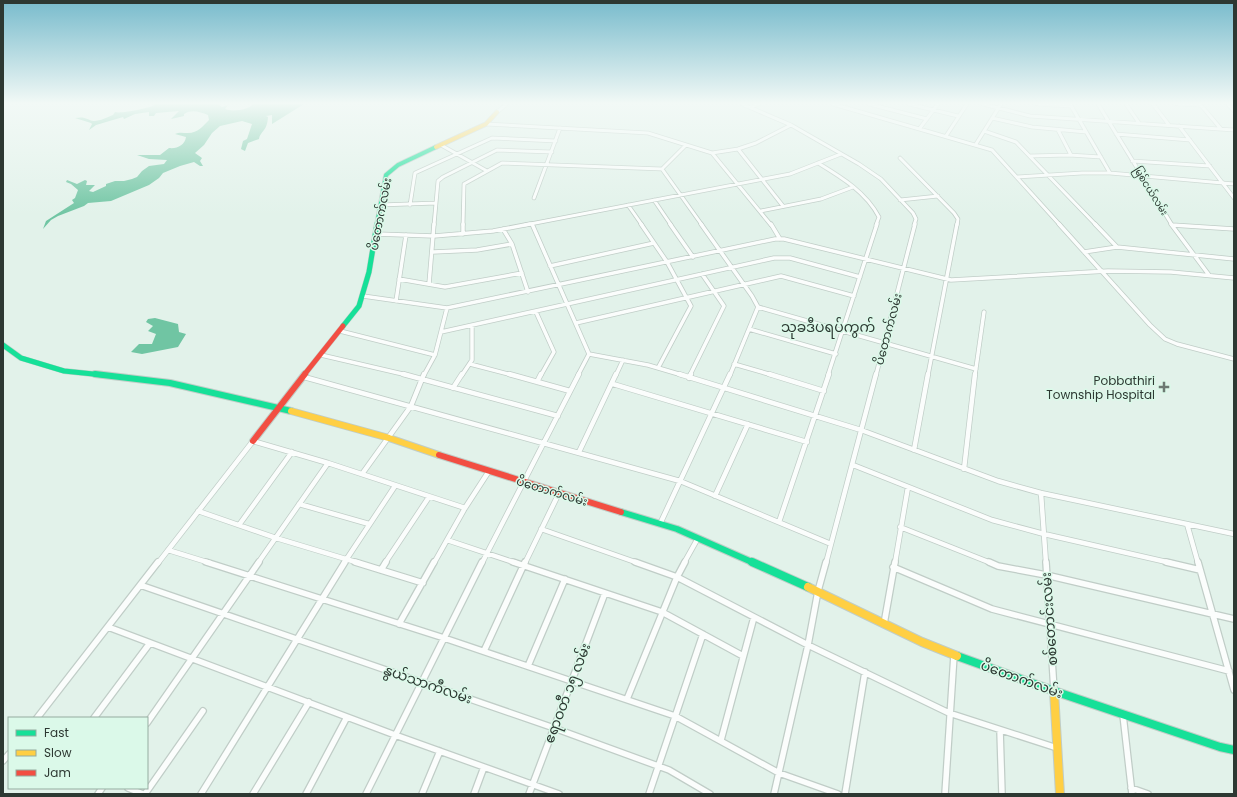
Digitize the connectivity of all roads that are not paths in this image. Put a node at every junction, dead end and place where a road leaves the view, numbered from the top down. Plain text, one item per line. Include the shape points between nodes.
1 (449, 141) edge
2 (486, 141) edge
3 (556, 141) edge
4 (674, 141) edge
5 (759, 141) edge
6 (820, 141) edge
7 (965, 141) edge
8 (978, 141) edge
9 (1014, 141) edge
10 (1064, 141) edge
11 (1091, 141) edge
12 (1120, 141) edge
13 (1191, 141) edge
14 (976, 144) junction
15 (441, 145) junction
16 (686, 145) junction
17 (738, 149) junction
18 (552, 152) junction
19 (456, 153) junction
20 (712, 153) junction
21 (841, 154) junction
22 (1071, 155) junction
23 (1030, 156) junction
24 (900, 158) dead end
25 (1101, 158) junction
26 (1132, 161) junction
27 (473, 162) junction
28 (818, 163) junction
29 (548, 165) junction
30 (1210, 166) junction
31 (662, 169) junction
32 (487, 171) junction
33 (1110, 173) junction
34 (1049, 175) junction
35 (1142, 176) junction
36 (1017, 177) junction
37 (761, 179) junction
38 (1223, 183) junction
39 (738, 184) junction
40 (1234, 184) edge
41 (853, 187) junction
42 (681, 194) junction
43 (938, 196) junction
44 (534, 198) dead end
45 (1234, 198) edge
46 (654, 200) junction
47 (900, 200) junction
48 (436, 204) junction
49 (380, 205) junction
50 (410, 205) junction
51 (628, 205) junction
52 (783, 206) junction
53 (761, 211) junction
54 (532, 224) junction
55 (1172, 225) junction
56 (503, 229) junction
57 (1234, 229) edge
58 (376, 234) junction
59 (463, 234) junction
60 (406, 235) junction
61 (434, 236) junction
62 (780, 239) junction
63 (654, 243) junction
64 (512, 244) junction
65 (1116, 247) junction
66 (720, 251) junction
67 (433, 252) junction
68 (1084, 252) junction
69 (1196, 256) junction
70 (693, 257) junction
71 (866, 259) junction
72 (1234, 259) edge
73 (666, 262) junction
74 (550, 266) junction
75 (732, 267) junction
76 (903, 268) junction
77 (1102, 272) junction
78 (522, 273) junction
79 (702, 274) junction
80 (1209, 275) junction
81 (860, 277) junction
82 (1234, 278) edge
83 (399, 279) junction
84 (947, 279) junction
85 (676, 281) junction
86 (429, 284) junction
87 (744, 285) junction
88 (559, 286) junction
89 (528, 292) junction
90 (714, 292) junction
91 (363, 296) junction
92 (854, 296) junction
93 (686, 298) junction
94 (396, 301) junction
95 (567, 305) junction
96 (758, 307) junction
97 (448, 308) junction
98 (536, 312) junction
99 (984, 312) dead end
100 (576, 324) junction
101 (472, 325) junction
102 (749, 329) junction
103 (340, 331) junction
104 (441, 332) junction
105 (842, 332) junction
106 (884, 344) junction
107 (3, 345) edge
108 (589, 354) junction
109 (836, 354) junction
110 (321, 355) junction
111 (436, 355) junction
112 (932, 357) junction
113 (1234, 359) edge
114 (623, 360) junction
115 (470, 364) junction
116 (734, 364) junction
117 (658, 368) junction
118 (976, 369) junction
119 (304, 377) junction
120 (689, 378) junction
121 (422, 379) junction
122 (537, 382) junction
123 (613, 384) junction
124 (453, 388) junction
125 (724, 389) junction
126 (570, 391) junction
127 (824, 391) junction
128 (411, 406) junction
129 (280, 408) junction
130 (713, 413) junction
131 (558, 416) junction
132 (816, 416) junction
133 (748, 424) junction
134 (862, 430) junction
135 (389, 438) junction
136 (253, 441) junction
137 (807, 442) junction
138 (544, 443) junction
139 (914, 450) junction
140 (292, 452) junction
141 (579, 452) junction
142 (328, 463) junction
143 (853, 465) junction
144 (964, 469) junction
145 (489, 471) junction
146 (362, 474) junction
147 (680, 481) junction
148 (523, 482) junction
149 (395, 486) junction
150 (908, 487) junction
151 (559, 493) junction
152 (1041, 493) junction
153 (429, 496) junction
154 (715, 496) junction
155 (300, 504) junction
156 (465, 508) junction
157 (198, 511) junction
158 (779, 522) junction
159 (369, 524) junction
160 (660, 524) junction
161 (1187, 524) junction
162 (239, 525) junction
163 (900, 527) junction
164 (540, 529) junction
165 (1044, 534) junction
166 (1234, 534) edge
167 (276, 538) junction
168 (698, 538) junction
169 (447, 540) junction
170 (831, 544) junction
171 (168, 550) junction
172 (487, 553) junction
173 (346, 559) junction
174 (524, 565) junction
175 (893, 567) junction
176 (380, 570) junction
177 (1200, 570) junction
178 (1046, 575) junction
179 (250, 576) junction
180 (677, 577) junction
181 (565, 579) junction
182 (423, 582) junction
183 (140, 585) junction
184 (818, 591) junction
185 (604, 592) junction
186 (320, 599) junction
187 (662, 612) junction
188 (222, 613) junction
189 (1213, 614) junction
190 (754, 617) junction
191 (1234, 620) edge
192 (399, 624) junction
193 (884, 624) junction
194 (1050, 624) junction
195 (108, 627) junction
196 (703, 634) junction
197 (444, 638) junction
198 (296, 640) junction
199 (150, 642) junction
200 (808, 645) junction
201 (484, 651) junction
202 (954, 655) junction
203 (743, 656) junction
204 (192, 658) junction
205 (528, 666) junction
206 (1229, 671) junction
207 (864, 672) junction
208 (571, 681) junction
209 (421, 682) junction
210 (268, 687) junction
211 (1234, 690) edge
212 (1054, 691) junction
213 (627, 699) junction
214 (309, 702) junction
215 (203, 711) dead end
216 (950, 713) junction
217 (1123, 714) junction
218 (675, 716) junction
219 (38, 717) edge
220 (95, 717) edge
221 (347, 717) junction
222 (148, 723) edge
223 (554, 728) junction
224 (1000, 730) junction
225 (395, 735) junction
226 (720, 740) junction
227 (1057, 748) junction
228 (1234, 750) edge
229 (440, 751) junction
230 (658, 766) junction
231 (484, 767) junction
232 (779, 773) junction
233 (532, 784) junction
234 (148, 788) edge
235 (131, 789) edge
236 (1132, 791) edge
237 (707, 793) edge
238 (144, 794) edge
239 (201, 794) edge
240 (253, 794) edge
241 (306, 794) edge
242 (366, 794) edge
243 (422, 794) edge
244 (474, 794) edge
245 (529, 794) edge
246 (559, 794) edge
247 (649, 794) edge
248 (774, 794) edge
249 (838, 794) edge
250 (845, 794) edge
251 (945, 794) edge
252 (1002, 794) edge
253 (1060, 794) edge
254 (1148, 794) edge

1 - 15 street, ပိတောက်လမ်း
2 - 19 street
3 - 18 street
4 - 16 street, ပိတောက်လမ်း
5 - 17 street, ပိတောက်လမ်း
6 - 21 street, ပိတောက်လမ်း
7 - 14 street
8 - 14 street
9 - 23 street
10 - 22 street
11 - 25 street
12 - 26 street, မြစ်ငယ်လမ်း
13 - 30 street
14 - 36 street via 992,150
15 - 19 street
15 - 49 street, ပိတောက်လမ်း via 390,170 386,175
16 - 20 street, ပိတောက်လမ်း
16 - 31 street
17 - 20 street, ပိတောက်လမ်း
17 - 37 street
18 - 27 street via 497,150
18 - 29 street
19 - 27 street
19 - 50 street via 415,173
20 - 39 street
21 - 28 street
21 - 47 street, ပိတောက်လမ်း via 881,179
22 - 23 street
22 - 25 street
23 - 34 street
24 - 43 street
25 - 33 street
26 - 30 street
26 - 35 street, မြစ်ငယ်လမ်း
27 - 32 street
27 - 48 street via 438,181
28 - 37 street via 790,174
28 - 41 street
29 - 31 street
29 - 32 street via 502,163
29 - 44 street
30 - 38 street
31 - 42 street
32 - 59 street via 464,184
33 - 34 street
33 - 35 street
34 - 36 street
34 - 65 street
35 - 38 street
35 - 55 street, မြစ်ငယ်လမ်း
36 - 68 street
37 - 39 street
37 - 52 street
38 - 40 street
38 - 45 street
39 - 42 street
39 - 53 street
41 - 52 street via 821,199
41 - 71 street via 877,211 879,217
42 - 46 street
42 - 66 street
43 - 47 street
43 - 84 street via 958,219
46 - 51 street
46 - 70 street
47 - 76 street, ပိတောက်လမ်း via 916,219
48 - 50 street
48 - 61 street
49 - 50 street
49 - 58 street, ပိတောက်လမ်း
51 - 54 street
51 - 63 street
52 - 53 street
53 - 62 street
54 - 56 street
54 - 74 street
55 - 57 street
55 - 69 street, မြစ်ငယ်လမ်း
56 - 59 street
56 - 64 street
58 - 60 street
58 - 91 street, ပိတောက်လမ်း
59 - 61 street
60 - 61 street
60 - 83 street
61 - 67 street
62 - 66 street
62 - 71 street
63 - 73 street
63 - 74 street
64 - 67 street via 477,250
64 - 78 street
65 - 68 street
65 - 69 street
66 - 70 street
66 - 75 street
67 - 86 street
68 - 77 street
69 - 72 street
69 - 80 street, မြစ်ငယ်လမ်း
70 - 73 street
71 - 76 street
71 - 81 street
73 - 85 street
73 - 88 street
74 - 88 street
75 - 79 street
75 - 81 street via 784,257
75 - 87 street
76 - 84 street
76 - 106 street, ပိတောက်လမ်း
77 - 80 street
77 - 84 street
77 - 113 street via 1165,339
78 - 86 street via 445,287
78 - 89 street
79 - 85 street
79 - 90 street
80 - 82 street
81 - 92 street
83 - 86 street
83 - 94 street
84 - 112 street
85 - 93 street
85 - 95 street
87 - 90 street
87 - 92 street via 781,276
87 - 96 street
88 - 89 street
88 - 95 street
89 - 97 street
90 - 93 street
90 - 120 street via 724,306
91 - 94 street
91 - 103 street, ပိတောက်လမ်း via 359,306
92 - 105 street
93 - 100 street
93 - 117 street via 692,306
94 - 97 street
95 - 98 street
95 - 100 street
96 - 102 street
96 - 105 street
97 - 104 street
98 - 101 street
98 - 122 street via 554,352
99 - 118 street
100 - 108 street
101 - 104 street
101 - 115 street
102 - 109 street
102 - 116 street
103 - 110 street, ပိတောက်လမ်း
103 - 111 street
104 - 111 street
105 - 106 street
105 - 109 street
106 - 112 street
106 - 134 street, ပိတောက်လမ်း
107 - 129 street, ပိတောက်လမ်း via 21,358 64,370 170,383
108 - 114 street
108 - 126 street
109 - 127 street
110 - 119 street, ပိတောက်လမ်း
110 - 121 street
111 - 121 street
112 - 118 street
112 - 139 street
114 - 117 street
114 - 123 street
115 - 122 street
115 - 124 street
116 - 125 street
116 - 127 street
117 - 120 street
118 - 144 street
119 - 128 street
119 - 129 street, ပိတောက်လမ်း
120 - 125 street
121 - 124 street
121 - 128 street
122 - 126 street
123 - 130 street
123 - 141 street
124 - 131 street
125 - 130 street
125 - 132 street
126 - 131 street
127 - 132 street
128 - 135 street
128 - 138 street
129 - 135 street, ပိတောက်လမ်း
129 - 136 street
130 - 133 street
130 - 147 street
131 - 138 street
132 - 134 street
132 - 137 street
133 - 137 street
133 - 154 street
134 - 139 street
134 - 143 street, ပိတောက်လမ်း
135 - 145 street, ပိတောက်လမ်း
135 - 146 street
136 - 140 street
136 - 157 street
137 - 158 street
138 - 141 street
138 - 148 street
139 - 144 street
140 - 142 street
140 - 162 street
141 - 147 street
142 - 146 street
142 - 155 street
143 - 150 street
143 - 170 street, ပိတောက်လမ်း
144 - 152 street
145 - 148 street, ပိတောက်လမ်း
145 - 156 street
146 - 149 street
147 - 154 street
147 - 160 street
148 - 151 street, ပိတောက်လမ်း
148 - 172 street
149 - 153 street
149 - 159 street
150 - 163 street
150 - 165 street via 992,520
151 - 160 street, ပိတောက်လမ်း
151 - 164 street
152 - 161 street
152 - 165 street, စစ်တောင်းလမ်း
153 - 156 street
153 - 176 street
154 - 158 street
155 - 159 street
155 - 167 street
156 - 169 street
157 - 162 street
157 - 171 street
158 - 170 street
159 - 173 street
160 - 168 street, ပိတောက်လမ်း
161 - 166 street
161 - 177 street
162 - 167 street
163 - 175 street
163 - 178 street via 998,566
164 - 174 street
164 - 180 street
165 - 177 street
165 - 178 street, စစ်တောင်းလမ်း
167 - 173 street
167 - 179 street
168 - 180 street
168 - 184 street, ပိတောက်လမ်း
169 - 172 street
169 - 182 street
170 - 184 street, ပိတောက်လမ်း
171 - 179 street
171 - 183 street
172 - 174 street
172 - 197 street
173 - 176 street
173 - 186 street
174 - 181 street
174 - 201 street
175 - 193 street
175 - 194 street via 992,609
176 - 182 street
177 - 189 street
178 - 189 street
178 - 194 street, စစ်တောင်းလမ်း
179 - 186 street
179 - 188 street
180 - 187 street
180 - 190 street
181 - 185 street
181 - 205 street
182 - 192 street
183 - 188 street, နွယ်သာကီလမ်း
183 - 195 street
184 - 193 street, ပိတောက်လမ်း
184 - 200 street, ပိတောက်လမ်း
185 - 187 street
185 - 208 street, ဧရာဝတီ ၁၅ လမ်း
186 - 192 street
186 - 198 street
187 - 196 street
187 - 213 street
188 - 198 street, နွယ်သာကီလမ်း
188 - 204 street
189 - 191 street
189 - 206 street
190 - 200 street
190 - 203 street
192 - 197 street
193 - 202 street, ပိတောက်လမ်း
194 - 206 street
194 - 212 street, စစ်တောင်းလမ်း
195 - 199 street
195 - 219 street
196 - 203 street
196 - 218 street
197 - 201 street
197 - 209 street
198 - 209 street, နွယ်သာကီလမ်း
198 - 210 street
199 - 204 street
199 - 220 street
200 - 207 street
200 - 232 street, ပိတောက်လမ်း
201 - 205 street
202 - 212 street, ပိတောက်လမ်း
202 - 216 street
203 - 226 street
204 - 210 street
204 - 222 street
205 - 208 street
206 - 211 street
207 - 216 street
207 - 250 street
208 - 213 street
208 - 223 street, ဧရာဝတီ ၁၅ လမ်း
209 - 223 street, နွယ်သာကီလမ်း
209 - 225 street
210 - 214 street
210 - 239 street
212 - 217 street, ပိတောက်လမ်း
212 - 227 street, စစ်တောင်းလမ်း
213 - 218 street
214 - 221 street
214 - 240 street
215 - 234 street
216 - 224 street
216 - 251 street
217 - 228 street, ပိတောက်လမ်း
217 - 236 street
218 - 226 street
218 - 230 street
221 - 225 street
221 - 241 street
223 - 230 street, နွယ်သာကီလမ်း
223 - 233 street, ဧရာဝတီ ၁၅ လမ်း
224 - 227 street
224 - 252 street
225 - 229 street
225 - 242 street
226 - 232 street
227 - 253 street, စစ်တောင်းလမ်း
229 - 231 street
229 - 243 street
230 - 237 street, နွယ်သာကီလမ်း
230 - 247 street
231 - 233 street
231 - 244 street
232 - 248 street, ပိတောက်လမ်း
232 - 249 street
233 - 245 street, ဧရာဝတီ ၁၅ လမ်း
233 - 246 street
235 - 238 street
236 - 254 street

